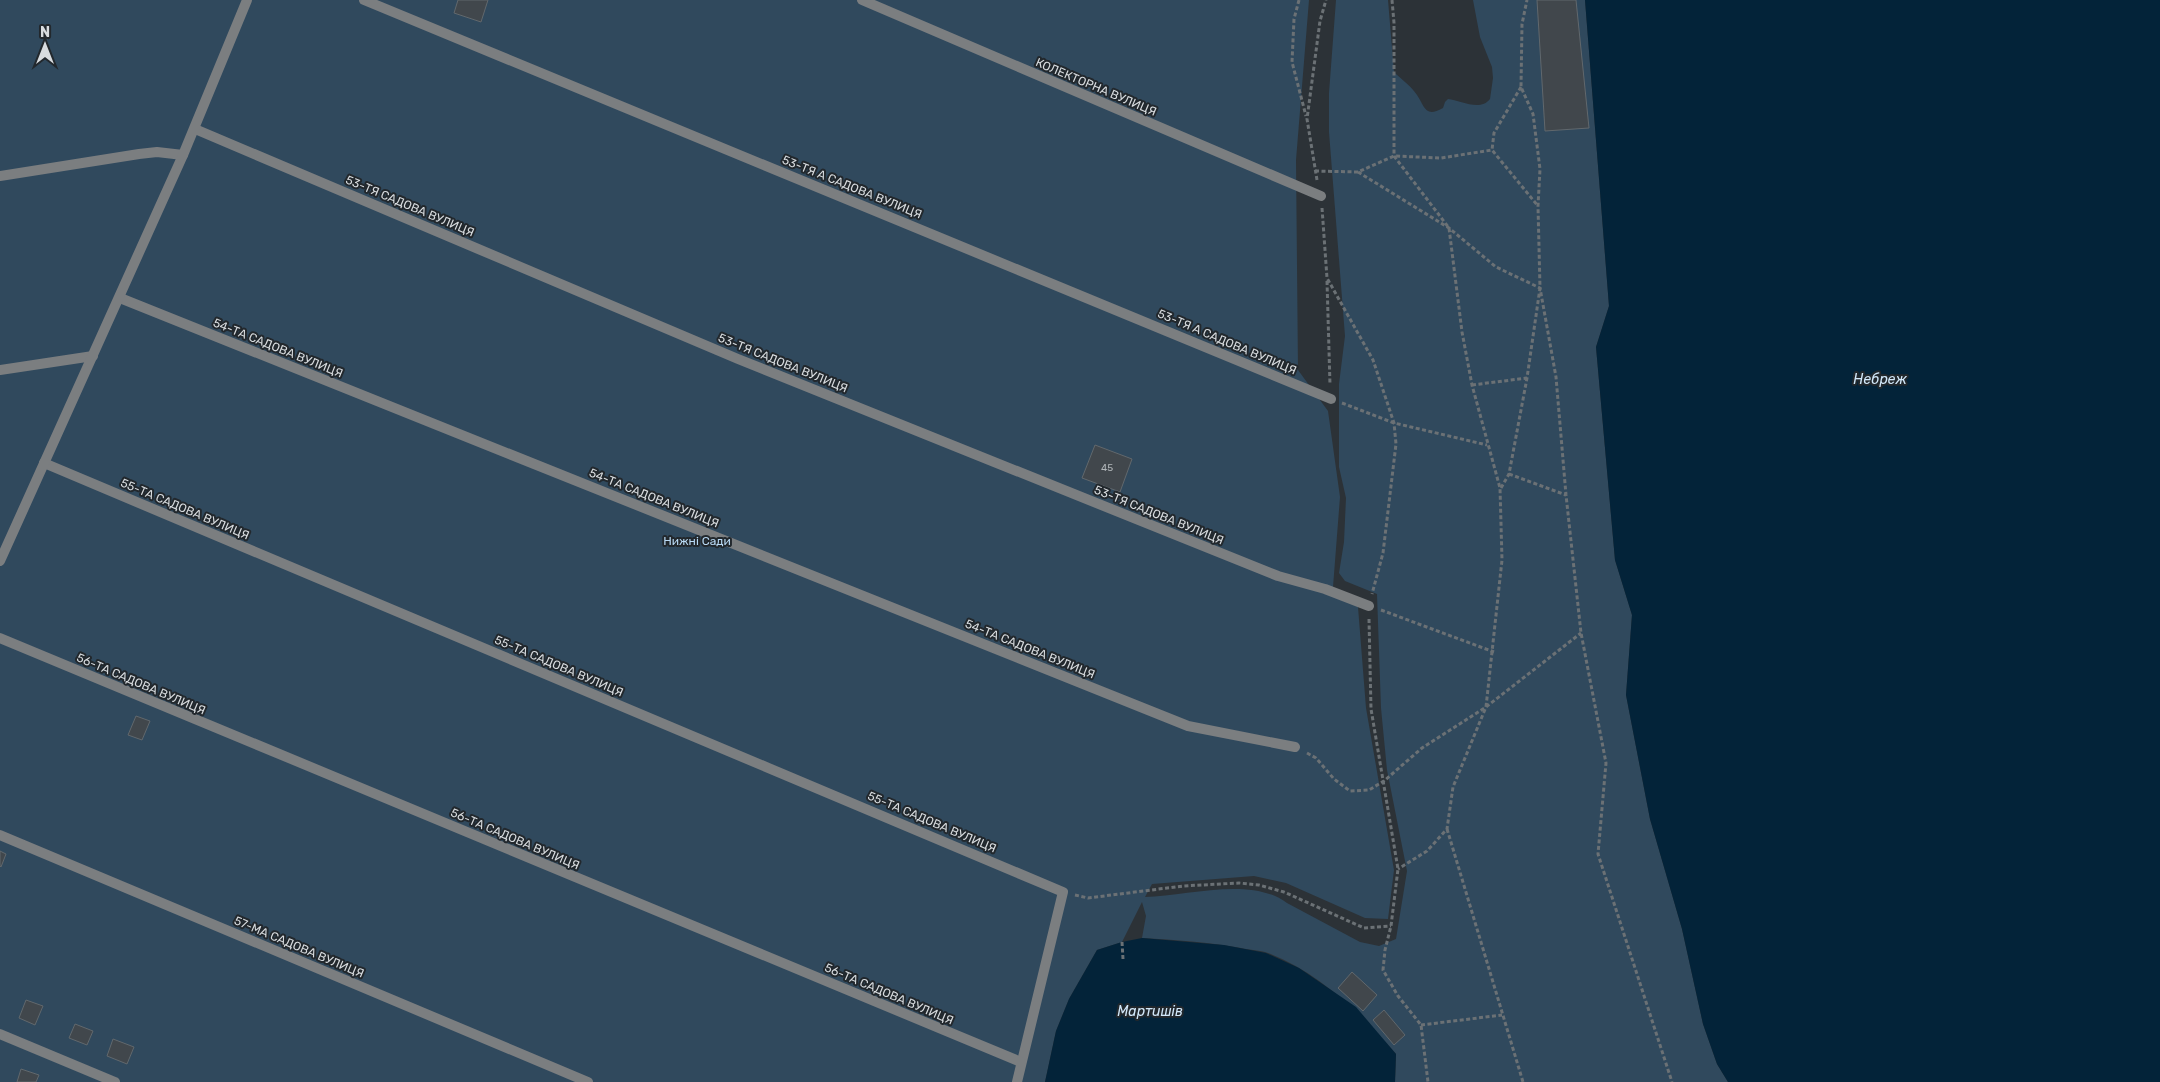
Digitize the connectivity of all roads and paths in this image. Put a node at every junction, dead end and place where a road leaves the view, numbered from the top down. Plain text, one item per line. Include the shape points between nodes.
1 (247, 0) edge
2 (364, 0) edge
3 (862, 0) edge
4 (1299, 0) edge
5 (1326, 0) edge
6 (1392, 0) edge
7 (1528, 0) edge
8 (1521, 87) junction
9 (1307, 119) junction
10 (195, 129) junction
11 (1492, 150) junction
12 (183, 155) junction
13 (1394, 156) junction
14 (1315, 171) junction
15 (1358, 172) junction
16 (0, 176) edge
17 (1321, 196) junction
18 (1538, 206) junction
19 (1449, 228) junction
20 (1327, 278) junction
21 (1540, 288) junction
22 (120, 298) junction
23 (93, 356) junction
24 (0, 370) edge
25 (1527, 378) junction
26 (1472, 385) junction
27 (1331, 399) junction
28 (1394, 423) junction
29 (1487, 446) junction
30 (44, 463) junction
31 (1509, 474) junction
32 (1500, 488) junction
33 (1566, 495) junction
34 (0, 561) edge
35 (1369, 606) junction
36 (1581, 633) junction
37 (0, 638) edge
38 (1494, 652) junction
39 (1486, 707) junction
40 (1295, 747) joint
41 (1384, 781) junction
42 (1447, 829) junction
43 (0, 835) edge
44 (1398, 869) junction
45 (1063, 892) junction
46 (1391, 926) junction
47 (1122, 942) dead end
48 (1123, 959) dead end
49 (1502, 1015) junction
50 (1421, 1025) junction
51 (0, 1034) edge
52 (1021, 1062) junction
53 (115, 1082) edge
54 (588, 1082) edge
55 (1017, 1082) edge
56 (1428, 1082) edge
57 (1522, 1082) edge
58 (1672, 1082) edge

1 - 10 street
2 - 27 street, 53-ТЯ А САДОВА ВУЛИЦЯ
3 - 17 street, КОЛЕКТОРНА ВУЛИЦЯ
4 - 9 path via 1294,19 1292,62
5 - 9 path via 1320,21
6 - 13 path
7 - 8 path via 1522,24
8 - 11 path via 1494,133
8 - 18 path via 1533,114 1540,169
9 - 14 path
10 - 12 street
10 - 35 street, 53-ТЯ САДОВА ВУЛИЦЯ via 738,359 1278,576
11 - 13 path via 1440,158
11 - 18 path
12 - 16 street via 138,154
12 - 22 street
13 - 15 path
13 - 19 path
14 - 15 path
14 - 17 path
15 - 19 path
17 - 20 path
18 - 21 path
19 - 21 path via 1496,267
19 - 26 path
20 - 27 path
20 - 28 path via 1373,360
21 - 25 path
21 - 33 path via 1556,377
22 - 23 street
22 - 40 street, 54-ТА САДОВА ВУЛИЦЯ via 1188,726
23 - 24 street
23 - 30 street
25 - 26 path
25 - 31 path
26 - 29 path
27 - 28 path
28 - 29 path
28 - 35 path via 1396,444 1383,553
29 - 32 path
30 - 34 street
30 - 45 street, 55-ТА САДОВА ВУЛИЦЯ
31 - 32 path
31 - 33 path
32 - 38 path via 1502,560
33 - 36 path
35 - 38 path
35 - 41 path via 1371,709
36 - 39 path
36 - 58 path via 1606,763 1598,854
37 - 52 street, 56-ТА САДОВА ВУЛИЦЯ
38 - 39 path
39 - 41 path via 1422,748
39 - 42 path via 1453,787
40 - 41 path via 1316,758 1334,779 1350,791 1369,790
41 - 44 path
42 - 44 path via 1427,851
42 - 49 path
43 - 54 street, 57-МА САДОВА ВУЛИЦЯ
44 - 46 path
45 - 46 path via 1088,898 1183,886 1260,885 1284,892 1364,928
45 - 52 street
46 - 50 path via 1382,970
47 - 48 path
49 - 50 path
49 - 57 path
50 - 56 path
51 - 53 street
52 - 55 street

